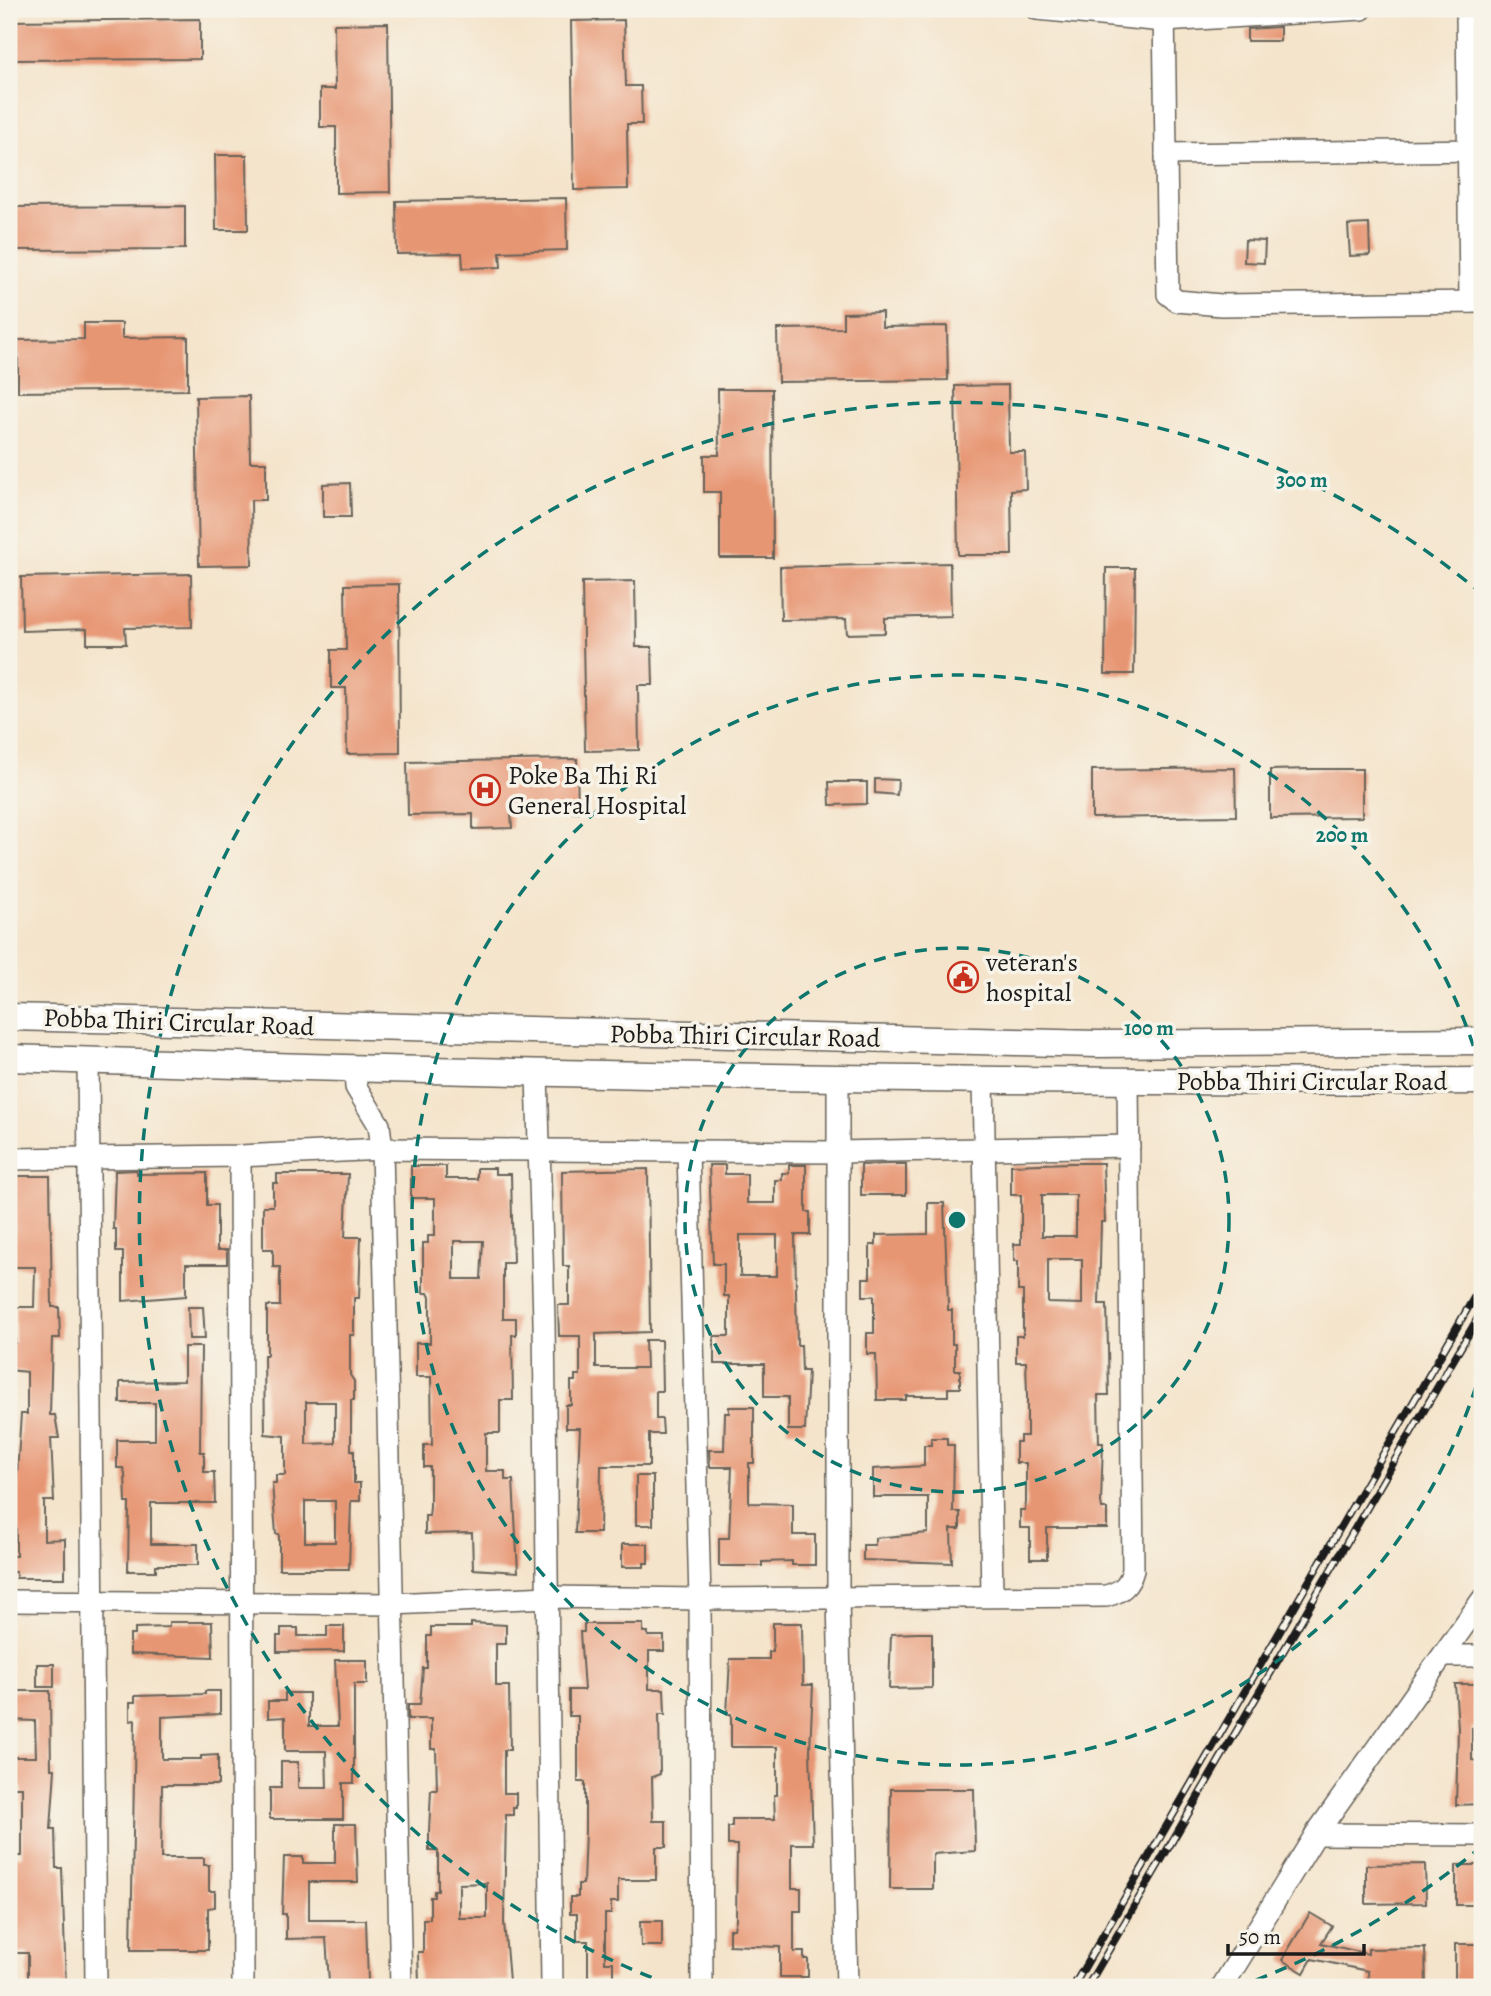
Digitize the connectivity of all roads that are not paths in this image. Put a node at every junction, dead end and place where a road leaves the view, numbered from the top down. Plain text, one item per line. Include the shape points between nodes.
1 (1037, 9) edge
2 (1317, 9) edge
3 (1362, 9) edge
4 (1467, 9) edge
5 (1164, 15) edge
6 (1476, 151) edge
7 (1166, 154) junction
8 (1476, 302) edge
9 (9, 1017) edge
10 (1482, 1041) edge
11 (9, 1058) edge
12 (88, 1061) junction
13 (355, 1070) junction
14 (537, 1073) junction
15 (838, 1077) junction
16 (983, 1079) junction
17 (1128, 1081) junction
18 (1482, 1081) edge
19 (1129, 1146) junction
20 (382, 1149) junction
21 (984, 1149) junction
22 (539, 1150) junction
23 (688, 1151) junction
24 (838, 1152) junction
25 (240, 1156) junction
26 (88, 1158) junction
27 (9, 1159) edge
28 (992, 1596) junction
29 (548, 1597) junction
30 (838, 1598) junction
31 (700, 1599) junction
32 (1482, 1600) edge
33 (9, 1601) edge
34 (241, 1603) junction
35 (93, 1604) junction
36 (392, 1604) junction
37 (1444, 1656) junction
38 (1482, 1656) edge
39 (1316, 1834) junction
40 (1482, 1835) edge
41 (96, 1987) edge
42 (243, 1987) edge
43 (401, 1987) edge
44 (552, 1987) edge
45 (702, 1987) edge
46 (847, 1987) edge
47 (1222, 1987) edge

1 - 5 street
2 - 3 street
2 - 5 street
4 - 6 street
5 - 7 street
6 - 7 street
6 - 8 street
7 - 8 street via 1166,277 1168,293 1177,301 1221,305
9 - 10 main road, Pobba Thiri Circular Road via 1097,1044
11 - 12 main road, Pobba Thiri Circular Road
12 - 13 main road, Pobba Thiri Circular Road
12 - 26 street
13 - 14 main road, Pobba Thiri Circular Road
13 - 20 street via 356,1087 379,1125
14 - 15 main road, Pobba Thiri Circular Road
14 - 22 street
15 - 16 main road, Pobba Thiri Circular Road
15 - 24 street
16 - 17 main road, Pobba Thiri Circular Road
16 - 21 street
17 - 18 main road, Pobba Thiri Circular Road
17 - 19 street
19 - 21 street
19 - 28 street via 1131,1579 1125,1588 1106,1596
20 - 22 street
20 - 25 street
20 - 36 street
21 - 24 street
21 - 28 street
22 - 23 street
22 - 29 street
23 - 24 street
23 - 31 street
24 - 30 street
25 - 26 street
25 - 34 street
26 - 27 street
26 - 35 street
28 - 30 street
29 - 31 street
29 - 36 street
29 - 44 street
30 - 31 street
30 - 46 street
31 - 45 street
32 - 37 street
33 - 35 street
34 - 35 street
34 - 36 street
34 - 42 street
35 - 41 street
36 - 43 street
37 - 38 street
37 - 39 street
39 - 40 street
39 - 47 street

